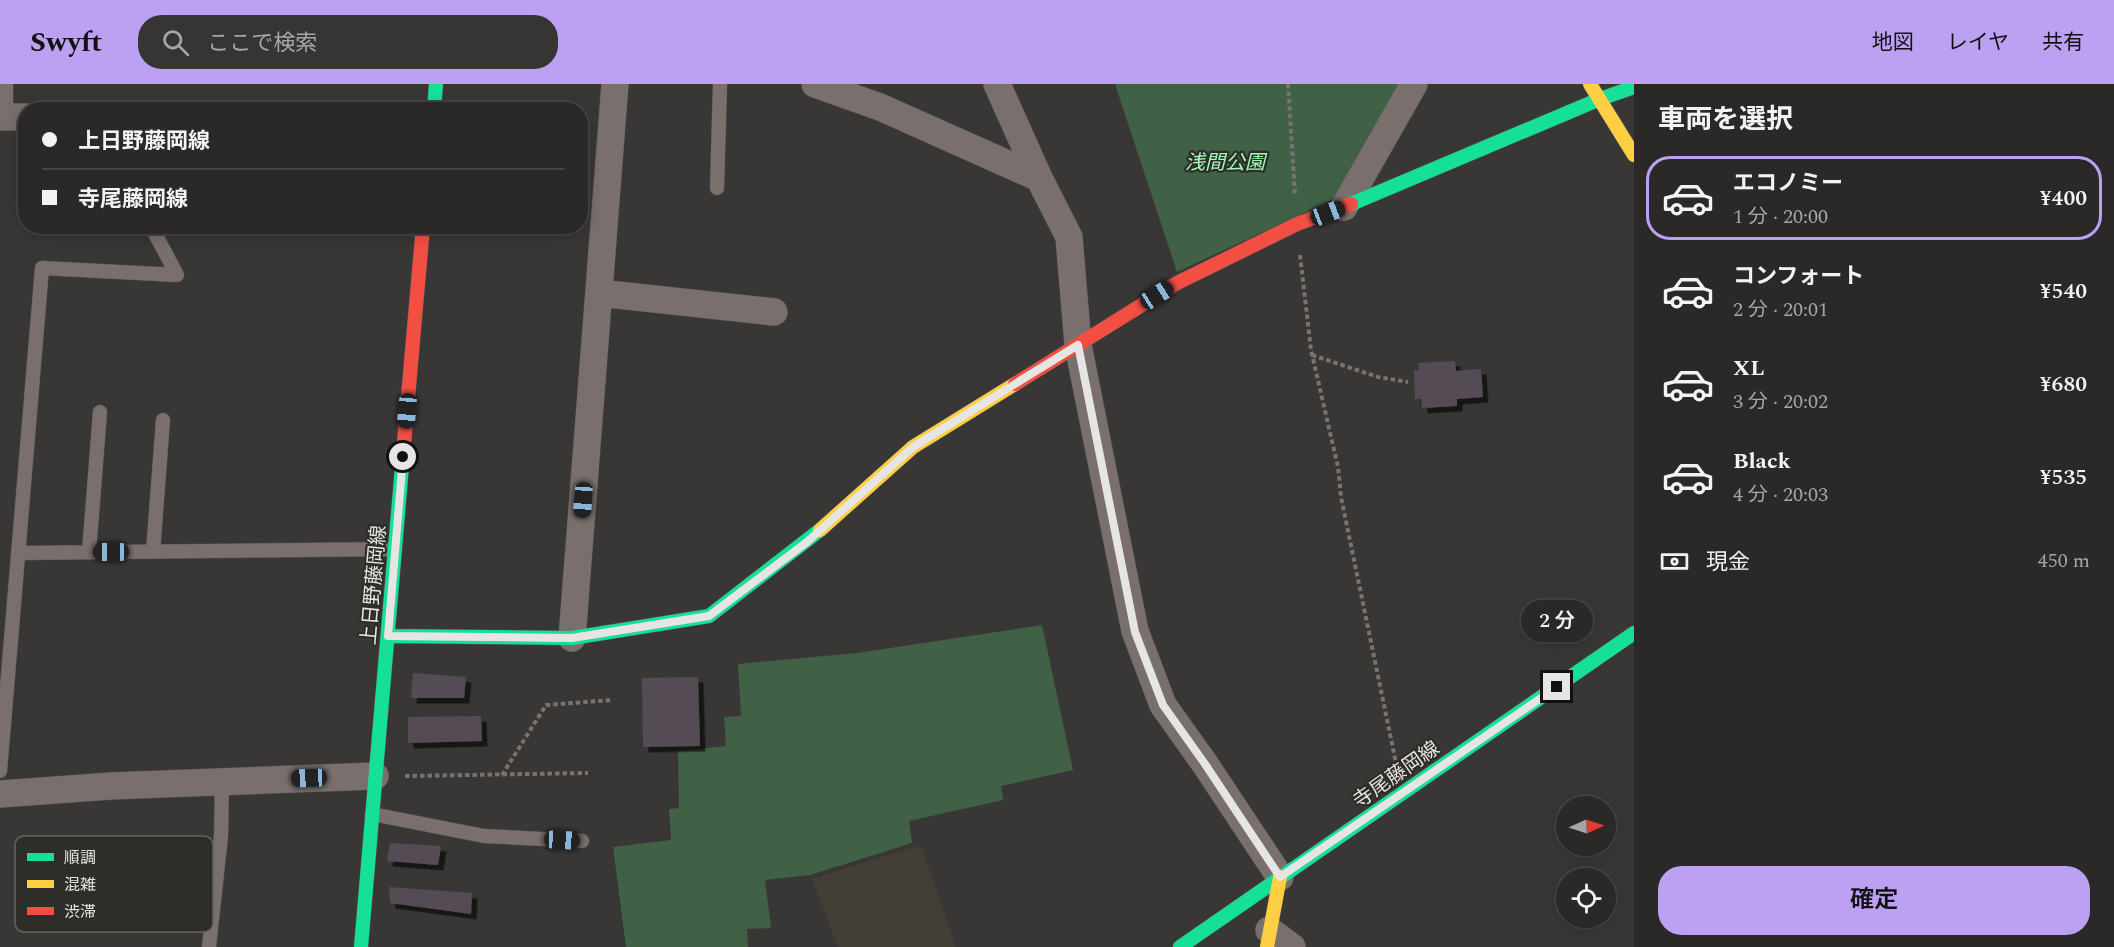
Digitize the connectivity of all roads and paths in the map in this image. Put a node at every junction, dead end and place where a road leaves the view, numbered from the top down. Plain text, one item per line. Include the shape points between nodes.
1 (6, 84) edge
2 (436, 84) edge
3 (615, 84) edge
4 (720, 84) edge
5 (815, 84) edge
6 (997, 84) edge
7 (1288, 84) edge
8 (1414, 84) edge
9 (1590, 84) edge
10 (1634, 87) edge
11 (1600, 99) junction
12 (435, 102) edge
13 (10, 117) edge
14 (1634, 155) edge
15 (1039, 178) junction
16 (717, 188) dead end
17 (1344, 207) junction
18 (1297, 224) junction
19 (156, 234) edge
20 (422, 234) edge
21 (599, 293) junction
22 (774, 312) dead end
23 (1078, 345) junction
24 (1312, 355) junction
25 (1408, 382) dead end
26 (100, 412) dead end
27 (163, 420) dead end
28 (395, 549) junction
29 (89, 552) junction
30 (153, 552) junction
31 (18, 553) junction
32 (1634, 633) edge
33 (388, 636) junction
34 (572, 638) junction
35 (612, 700) dead end
36 (0, 771) edge
37 (588, 773) dead end
38 (502, 775) junction
39 (375, 776) junction
40 (222, 782) junction
41 (1402, 793) junction
42 (0, 794) edge
43 (372, 814) junction
44 (582, 841) dead end
45 (1280, 877) junction
46 (213, 910) edge
47 (211, 932) edge
48 (1268, 938) edge
49 (209, 947) edge
50 (361, 947) edge
51 (1180, 947) edge
52 (1293, 947) edge

1 - 13 lane
2 - 12 street
3 - 21 street
4 - 16 lane
5 - 15 street via 880,107
6 - 15 street
7 - 18 path
8 - 17 street
9 - 11 street
10 - 11 street
11 - 14 street
11 - 17 street
15 - 23 street via 1069,237
17 - 18 street
18 - 23 street via 1177,283
18 - 24 path
19 - 31 lane via 177,275 42,268
20 - 28 street, 上日野藤岡線
21 - 22 street
21 - 34 street
23 - 34 street via 913,447 807,542 709,616
23 - 45 street via 1135,632 1163,705
24 - 25 path via 1378,377
24 - 41 path
26 - 29 lane
27 - 30 lane
28 - 30 lane
28 - 33 street, 上日野藤岡線
29 - 30 lane
29 - 31 lane
31 - 36 lane
32 - 41 street, 寺尾藤岡線
33 - 34 street
33 - 39 street, 上日野藤岡線
35 - 38 path via 546,705
37 - 38 path
38 - 39 path
39 - 40 street
39 - 43 street, 上日野藤岡線
40 - 42 street
40 - 46 lane
41 - 45 street, 寺尾藤岡線
43 - 44 lane via 484,836
43 - 50 street, 上日野藤岡線
45 - 48 street
45 - 51 street, 寺尾藤岡線
47 - 49 lane
48 - 52 street

